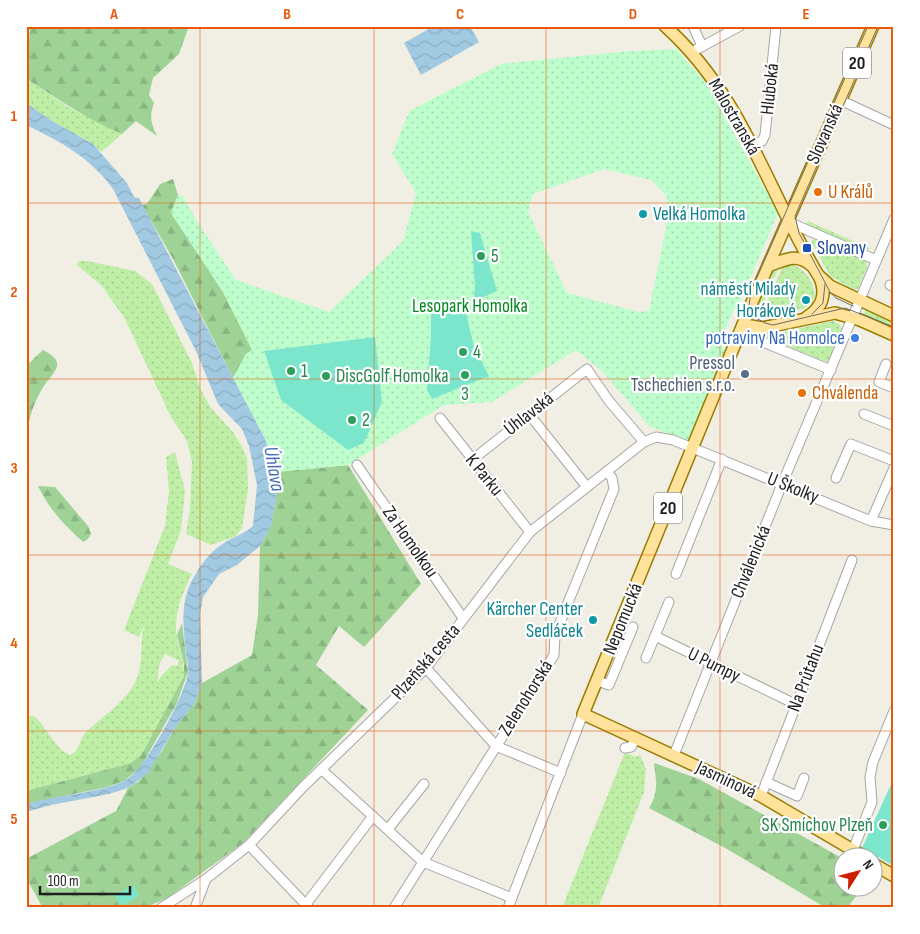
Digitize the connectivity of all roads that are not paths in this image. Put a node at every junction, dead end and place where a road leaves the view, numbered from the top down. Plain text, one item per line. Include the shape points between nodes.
1 (665, 26) edge
2 (693, 26) edge
3 (740, 26) edge
4 (776, 26) edge
5 (873, 26) edge
6 (702, 46) junction
7 (692, 52) junction
8 (840, 100) junction
9 (894, 125) edge
10 (752, 146) junction
11 (769, 180) junction
12 (802, 187) junction
13 (894, 219) edge
14 (790, 221) junction
15 (876, 260) junction
16 (768, 266) junction
17 (816, 272) junction
18 (859, 301) junction
19 (748, 315) junction
20 (894, 316) edge
21 (852, 319) junction
22 (802, 320) junction
23 (757, 327) junction
24 (741, 332) junction
25 (894, 335) edge
26 (886, 364) dead end
27 (831, 370) junction
28 (894, 388) edge
29 (529, 414) junction
30 (864, 414) dead end
31 (440, 418) dead end
32 (894, 426) edge
33 (644, 442) junction
34 (693, 448) junction
35 (722, 459) junction
36 (472, 460) junction
37 (894, 461) edge
38 (356, 465) dead end
39 (894, 468) edge
40 (608, 471) junction
41 (836, 478) dead end
42 (782, 484) junction
43 (587, 487) junction
44 (871, 521) junction
45 (894, 525) edge
46 (530, 532) junction
47 (852, 560) dead end
48 (676, 574) dead end
49 (669, 602) dead end
50 (463, 618) junction
51 (633, 626) dead end
52 (655, 636) junction
53 (646, 658) dead end
54 (711, 664) junction
55 (426, 668) junction
56 (598, 681) junction
57 (796, 704) junction
58 (894, 711) edge
59 (583, 714) junction
60 (636, 738) junction
61 (496, 746) junction
62 (625, 748) dead end
63 (674, 755) junction
64 (321, 769) junction
65 (561, 773) junction
66 (804, 778) dead end
67 (766, 782) junction
68 (424, 784) dead end
69 (761, 796) junction
70 (372, 816) junction
71 (388, 829) junction
72 (249, 844) junction
73 (845, 846) edge
74 (854, 846) edge
75 (423, 862) junction
76 (882, 869) edge
77 (894, 876) edge
78 (206, 879) junction
79 (512, 898) junction
80 (306, 907) edge
81 (161, 908) edge
82 (195, 908) edge
83 (394, 908) edge
84 (508, 908) edge

1 - 7 main road, Malostranská
2 - 6 street
3 - 6 street
4 - 10 street, Hluboká via 765,135
5 - 8 main road, Slovanská / 20
6 - 7 street
7 - 10 main road, Malostranská via 716,82
8 - 9 street
8 - 12 main road, Slovanská / 20
10 - 11 main road, Malostranská
11 - 12 main road via 784,192
11 - 14 main road, Malostranská
12 - 14 main road, 20
13 - 15 street
14 - 15 street
14 - 16 main road, 20
14 - 17 main road
15 - 18 street
16 - 17 main road via 781,260 800,258
16 - 19 main road, 20
17 - 18 main road via 830,286
17 - 22 main road via 824,289 823,299 812,314
18 - 20 main road
18 - 21 street
19 - 23 main road
19 - 24 main road, 20
21 - 22 main road via 835,313
21 - 25 main road
21 - 27 street
22 - 23 main road
23 - 24 main road
24 - 27 street
24 - 34 main road, Nepomucká / 20
26 - 28 street via 879,382
27 - 42 street, Chválenická
29 - 33 street, Úhlavská via 587,369
29 - 36 street, Úhlavská
29 - 43 street
30 - 32 street
31 - 36 street, K Parku
33 - 34 street via 656,437
33 - 40 street, Plzeňská cesta
34 - 35 street, U Školky
34 - 56 main road, Nepomucká / 20
35 - 42 street, U Školky
35 - 48 street
36 - 46 street, K Parku
37 - 41 street via 851,444
38 - 50 street, Za Homolkou
39 - 44 street
40 - 43 street, Plzeňská cesta
40 - 61 street, Zelenohorská via 614,489 555,635 554,655
42 - 44 street, U Školky
42 - 54 street, Chválenická
43 - 46 street, Plzeňská cesta
44 - 45 street, U Školky
46 - 50 street, Plzeňská cesta
47 - 57 street, Na Průtahu
49 - 52 street
50 - 55 street, Plzeňská cesta
51 - 56 street via 609,685
52 - 53 street
52 - 54 street, U Pumpy
54 - 57 street, U Pumpy
54 - 63 street, Chválenická
55 - 61 street
55 - 64 street, Plzeňská cesta
56 - 59 main road, Nepomucká / 20
57 - 67 street, Na Průtahu
58 - 74 street via 873,762 870,777 872,802
59 - 60 main road, Jasmínová
59 - 65 street, Nepomucká
60 - 62 street via 631,747
60 - 63 main road, Jasmínová
61 - 65 street
61 - 75 street, Zelenohorská
63 - 69 main road, Jasmínová
64 - 70 street
64 - 72 street, Plzeňská cesta
65 - 79 street, Nepomucká
66 - 67 street via 797,796
67 - 69 street, Na Průtahu
68 - 71 street
69 - 73 main road, Jasmínová
70 - 71 street
70 - 80 street
71 - 75 street
72 - 78 street, Plzeňská cesta
72 - 80 street
75 - 79 street
75 - 83 street, Zelenohorská
76 - 77 main road
78 - 81 street, Plzeňská cesta
78 - 82 street
79 - 84 street, Nepomucká

